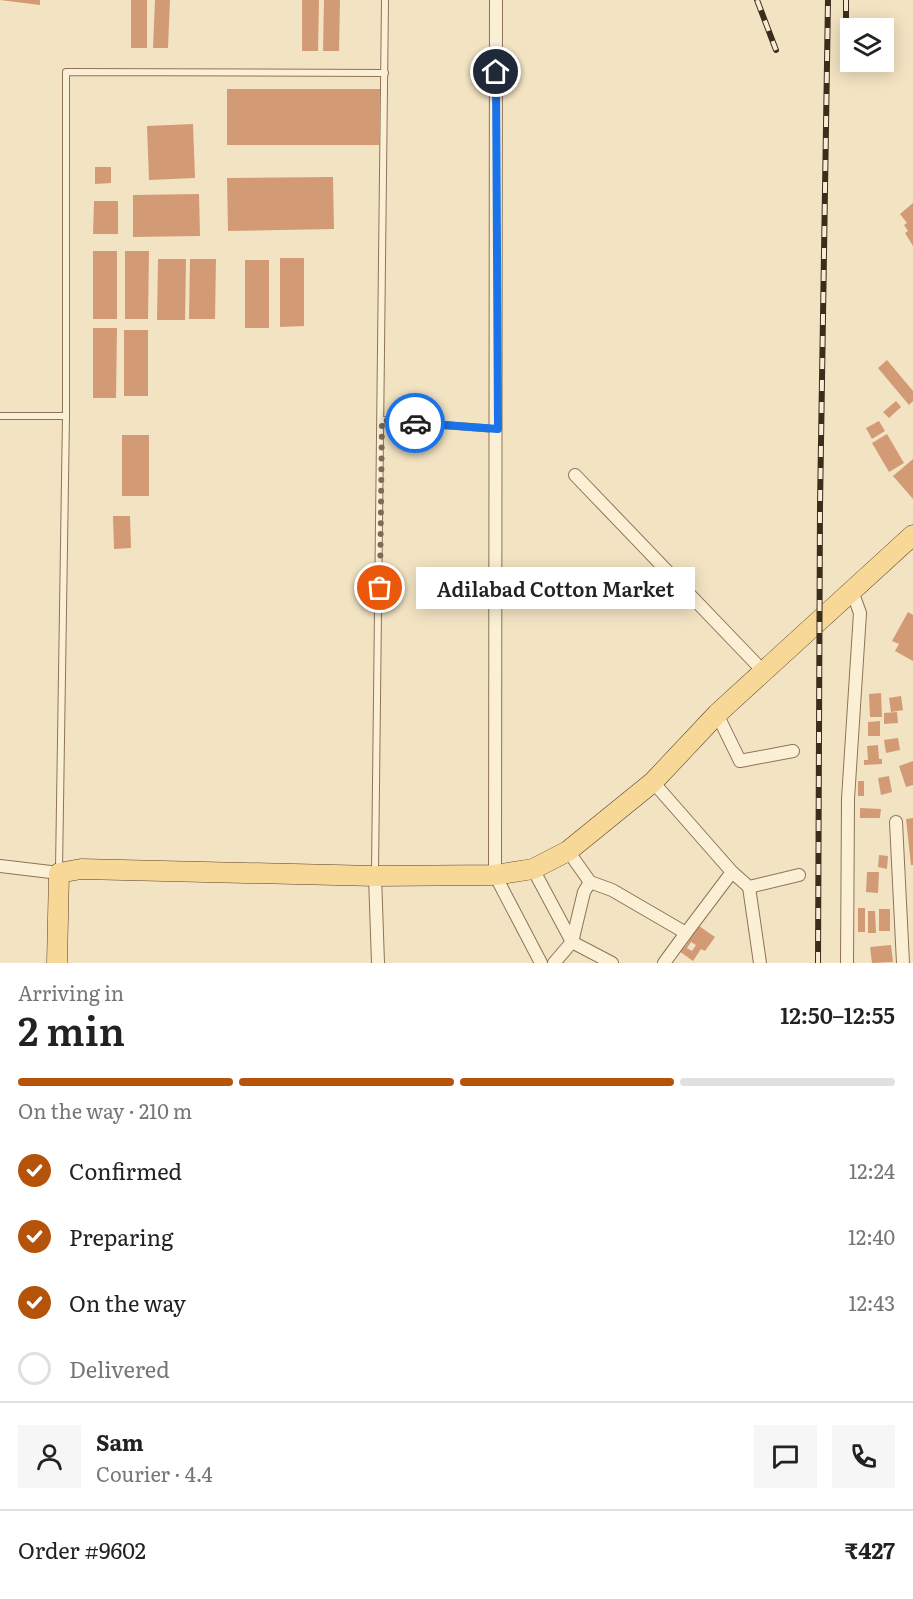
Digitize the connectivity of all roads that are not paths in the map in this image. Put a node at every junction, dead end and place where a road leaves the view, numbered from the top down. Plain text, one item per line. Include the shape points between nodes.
1 (385, 0) edge
2 (496, 0) edge
3 (385, 73) junction
4 (0, 416) edge
5 (66, 416) junction
6 (382, 420) junction
7 (498, 429) junction
8 (575, 475) dead end
9 (913, 536) edge
10 (852, 591) junction
11 (763, 671) junction
12 (717, 714) junction
13 (793, 751) dead end
14 (653, 782) junction
15 (896, 822) dead end
16 (568, 851) junction
17 (0, 866) edge
18 (533, 869) junction
19 (732, 872) junction
20 (59, 873) junction
21 (495, 875) junction
22 (799, 875) dead end
23 (375, 876) junction
24 (590, 882) junction
25 (749, 887) junction
26 (686, 933) junction
27 (572, 942) junction
28 (57, 963) edge
29 (378, 963) edge
30 (541, 963) edge
31 (554, 963) edge
32 (612, 963) edge
33 (664, 963) edge
34 (760, 963) edge
35 (847, 963) edge
36 (903, 963) edge

1 - 3 lane
2 - 7 street
3 - 5 lane via 66,72
3 - 6 lane
4 - 5 lane
5 - 20 lane
6 - 7 lane
6 - 23 lane
7 - 21 street
8 - 11 street
9 - 10 main road
10 - 11 main road
10 - 35 street via 860,613 848,799
11 - 12 main road
12 - 13 street via 740,761
12 - 14 main road
14 - 16 main road
14 - 19 street
15 - 36 street
16 - 18 main road
16 - 24 street
17 - 20 street
18 - 21 main road
18 - 27 street
19 - 25 street
19 - 26 street
20 - 23 main road via 81,869
20 - 28 main road
21 - 23 main road
21 - 30 street
22 - 25 street
23 - 29 street
24 - 26 street via 612,890
24 - 27 street
25 - 34 street
26 - 33 street
27 - 31 street
27 - 32 street

